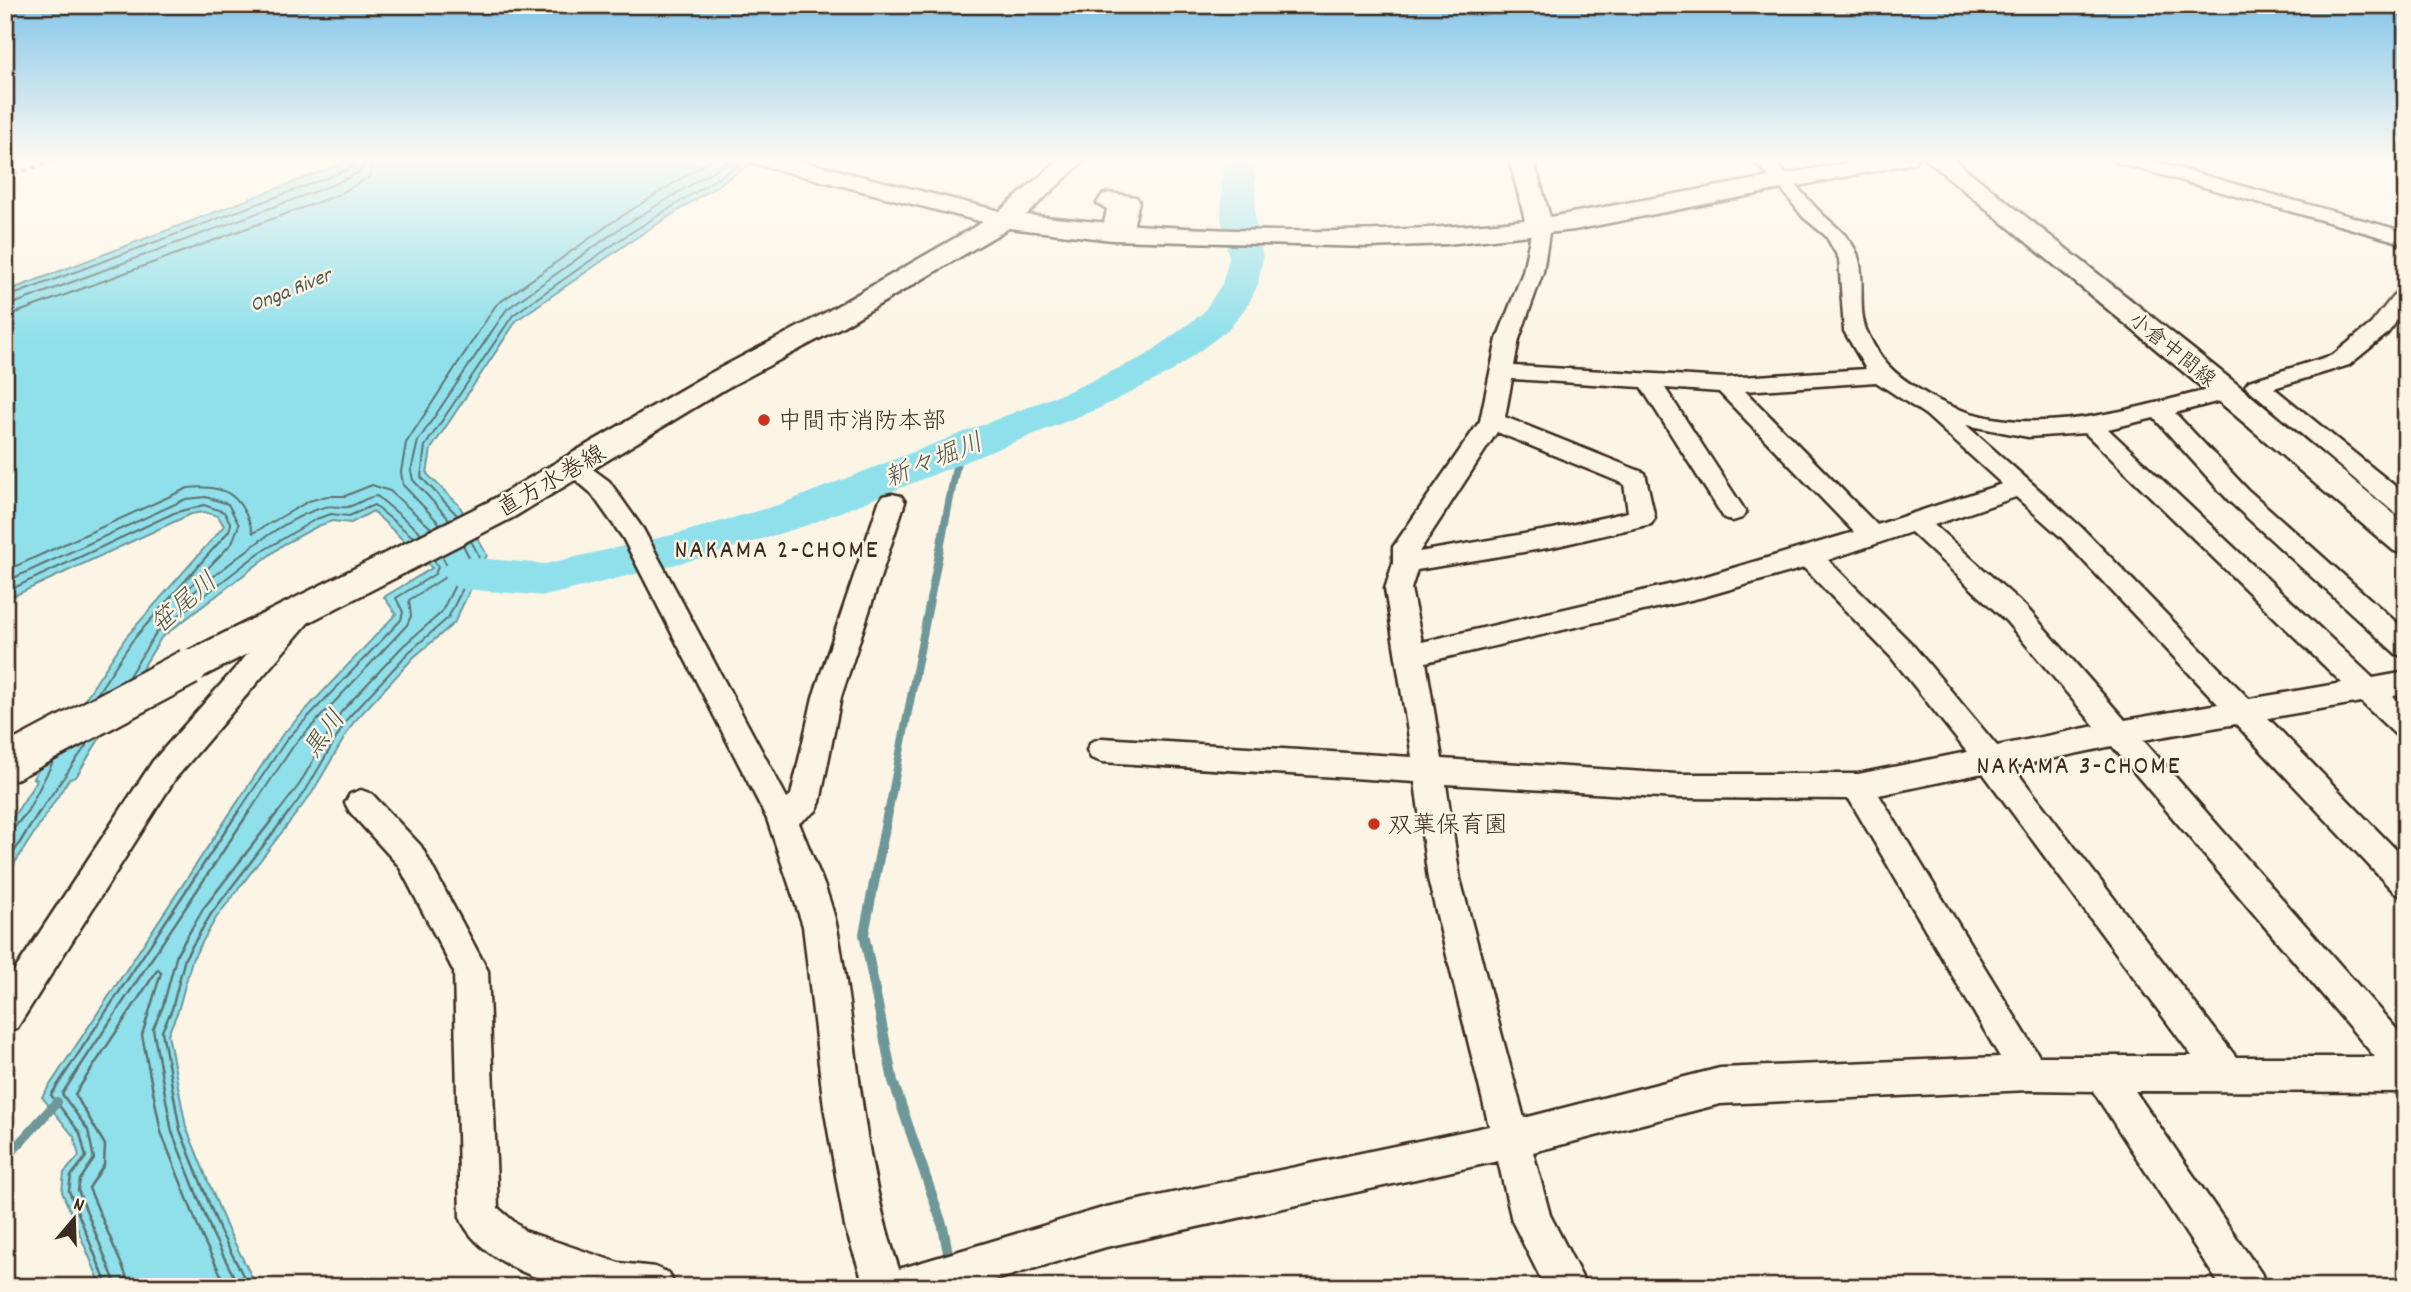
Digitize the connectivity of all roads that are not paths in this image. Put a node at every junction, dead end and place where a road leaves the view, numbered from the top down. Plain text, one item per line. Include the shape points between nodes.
1 (997, 218) edge
2 (1538, 218) edge
3 (1589, 218) edge
4 (1816, 218) edge
5 (2012, 218) edge
6 (2336, 218) edge
7 (1005, 220) junction
8 (1540, 227) junction
9 (2406, 238) edge
10 (2406, 295) edge
11 (1501, 372) junction
12 (1881, 375) junction
13 (1649, 381) junction
14 (1726, 386) junction
15 (2227, 392) junction
16 (2157, 408) junction
17 (1934, 410) junction
18 (1492, 421) junction
19 (2090, 425) junction
20 (574, 468) junction
21 (2018, 487) junction
22 (892, 502) dead end
23 (2406, 509) edge
24 (1733, 512) dead end
25 (1915, 522) junction
26 (1873, 536) junction
27 (2406, 543) edge
28 (1809, 557) junction
29 (1406, 563) junction
30 (303, 610) junction
31 (2406, 647) edge
32 (1411, 655) junction
33 (2406, 683) edge
34 (2366, 690) junction
35 (2244, 711) junction
36 (2406, 727) edge
37 (2117, 733) junction
38 (1102, 750) dead end
39 (1989, 758) junction
40 (5, 765) edge
41 (1430, 769) junction
42 (1858, 787) junction
43 (361, 803) dead end
44 (782, 818) junction
45 (2406, 882) edge
46 (5, 1016) edge
47 (2406, 1067) edge
48 (2029, 1073) junction
49 (2102, 1073) junction
50 (2227, 1074) junction
51 (2406, 1074) edge
52 (1509, 1140) junction
53 (655, 1287) edge
54 (885, 1287) edge
55 (904, 1287) edge
56 (1567, 1287) edge
57 (2247, 1287) edge

1 - 7 main road
2 - 8 main road
3 - 8 main road
4 - 12 street via 1834,233 1849,259 1855,331
5 - 15 main road, 小倉中間線
6 - 9 street
7 - 8 main road via 1118,233 1284,239 1447,236
7 - 20 main road, 直方水巻線 via 714,383
8 - 11 street via 1533,272
10 - 23 street via 2379,330 2341,360 2257,386
11 - 13 street
11 - 18 street
12 - 14 street
12 - 17 street
13 - 14 street
13 - 24 street
14 - 26 street
15 - 16 street
15 - 27 main road, 小倉中間線
16 - 19 street via 2120,421
16 - 31 street via 2238,495
17 - 19 street via 2027,429
17 - 21 street
18 - 29 street via 1406,547
18 - 29 street via 1636,479 1642,518
19 - 34 street
20 - 30 main road, 直方水巻線
20 - 44 street via 600,486 634,534
21 - 25 street
21 - 35 street via 2072,533
22 - 44 street via 827,697 804,802
25 - 26 street
25 - 37 street via 2016,614
26 - 28 street
28 - 32 street via 1703,587
28 - 39 street via 1901,650
29 - 32 street via 1398,589
30 - 40 main road, 直方水巻線, bridge
30 - 46 street via 164,769
32 - 41 street
33 - 34 street
34 - 35 street
34 - 36 street
35 - 37 street
35 - 45 street
37 - 39 street
37 - 47 street
38 - 41 street
39 - 42 street
39 - 50 street
41 - 42 street via 1676,786
41 - 52 street via 1444,879
42 - 48 street
43 - 53 street via 410,856 471,971 479,1217 513,1247 618,1283
44 - 54 street via 820,926 842,1107 864,1227
48 - 49 street
48 - 52 street via 1720,1086
49 - 50 street
49 - 57 street
50 - 51 street
52 - 55 street via 1106,1227
52 - 56 street via 1532,1221

